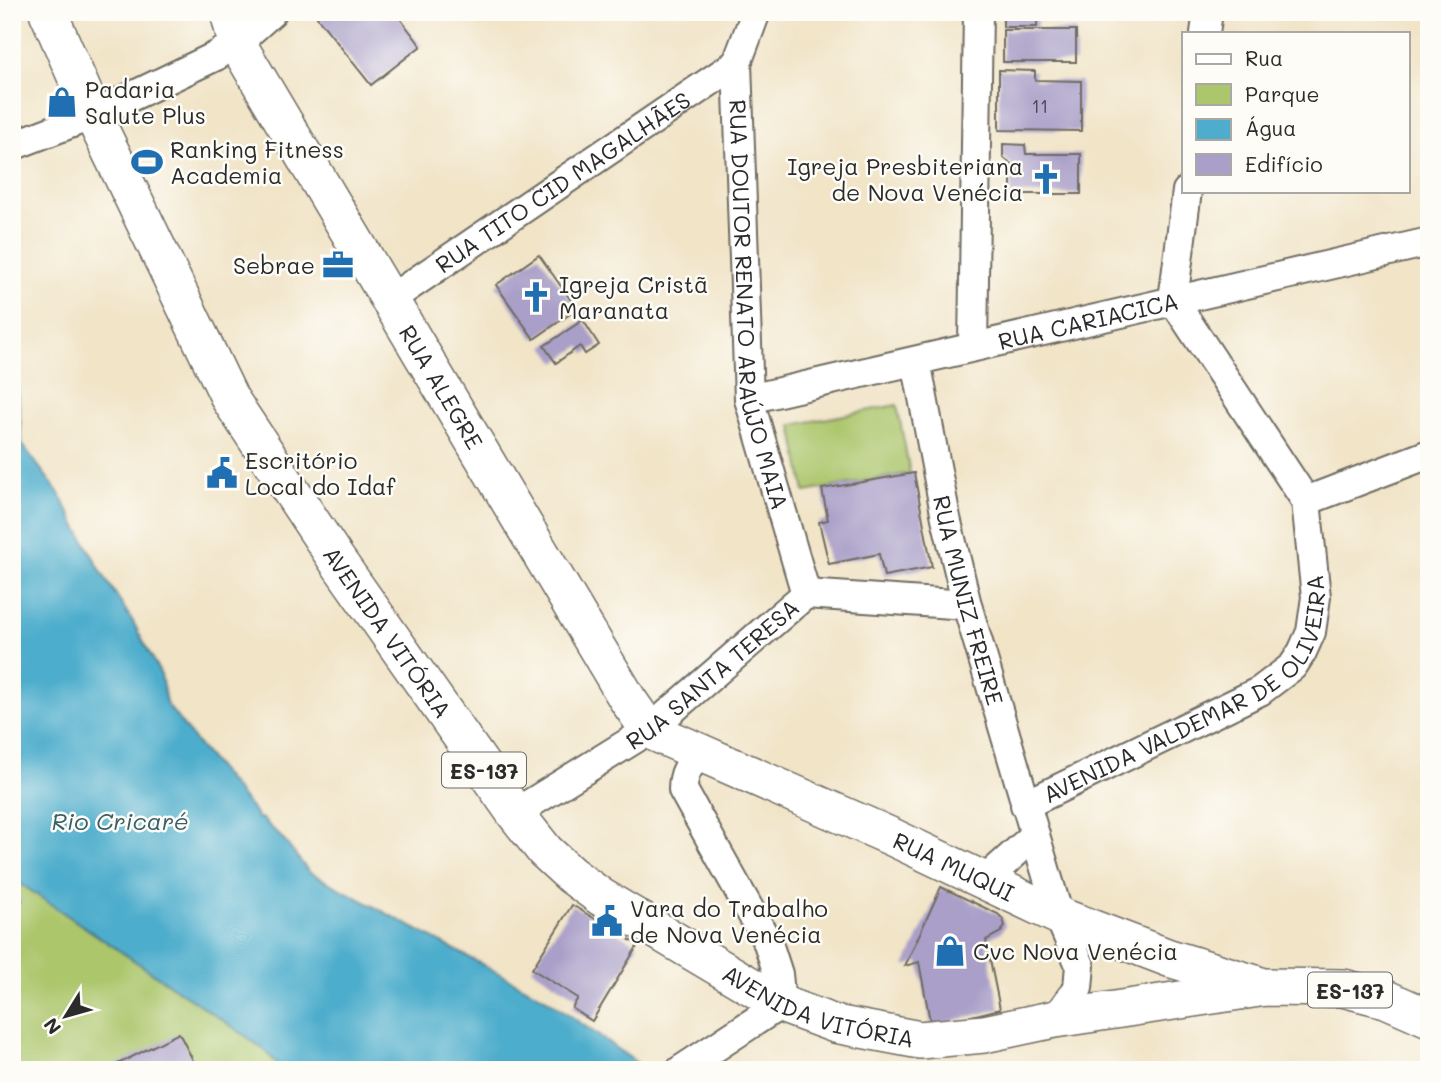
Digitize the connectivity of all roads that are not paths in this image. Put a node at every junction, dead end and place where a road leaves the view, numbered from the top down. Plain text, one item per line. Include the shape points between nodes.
1 (48, 12) edge
2 (272, 12) edge
3 (756, 12) edge
4 (978, 12) edge
5 (1208, 12) edge
6 (233, 28) edge
7 (1205, 32) edge
8 (737, 63) junction
9 (93, 115) junction
10 (12, 146) edge
11 (1186, 192) edge
12 (1429, 242) edge
13 (389, 300) junction
14 (1173, 300) junction
15 (973, 347) junction
16 (916, 361) junction
17 (749, 399) junction
18 (1429, 454) edge
19 (1306, 501) junction
20 (806, 594) junction
21 (967, 605) junction
22 (649, 730) junction
23 (702, 754) junction
24 (1026, 805) junction
25 (514, 813) junction
26 (1035, 835) junction
27 (984, 881) junction
28 (1059, 916) junction
29 (1266, 987) junction
30 (781, 1004) junction
31 (1429, 1018) edge
32 (1055, 1019) junction
33 (681, 1070) edge

1 - 9 main road, AVENIDA VITÓRIA / ES-137
2 - 6 street
3 - 8 street, RUA DOUTOR RENATO ARAÚJO MAIA
4 - 15 street
5 - 7 street
6 - 9 street via 216,56
6 - 13 main road, RUA ALEGRE
8 - 13 street, RUA TITO CID MAGALHÃES
8 - 17 street, RUA DOUTOR RENATO ARAÚJO MAIA
9 - 10 street
9 - 25 main road, AVENIDA VITÓRIA / ES-137 via 230,399
11 - 14 street
12 - 14 street, RUA CARIACICA
13 - 22 main road, RUA ALEGRE
14 - 15 street, RUA CARIACICA
14 - 19 street, AVENIDA VALDEMAR DE OLIVEIRA
15 - 16 street, RUA CARIACICA
16 - 17 street, RUA CARIACICA
16 - 21 street, RUA MUNIZ FREIRE
17 - 20 street, RUA DOUTOR RENATO ARAÚJO MAIA
18 - 19 street
19 - 24 street, AVENIDA VALDEMAR DE OLIVEIRA via 1316,597 1311,632 1293,666 1260,691
20 - 21 street, RUA SANTA TERESA
20 - 22 street, RUA SANTA TERESA
21 - 24 street, RUA MUNIZ FREIRE
22 - 23 main road, RUA MUQUI / ES-137
22 - 25 street, RUA SANTA TERESA
23 - 27 main road, RUA MUQUI / ES-137
23 - 30 street via 683,775 683,790 768,943
24 - 26 street, RUA MUNIZ FREIRE
25 - 30 main road, AVENIDA VITÓRIA / ES-137 via 545,851 601,897
26 - 27 street
26 - 28 street, RUA MUNIZ FREIRE
27 - 28 main road, RUA MUQUI / ES-137
28 - 29 main road, RUA MUQUI / ES-137 via 1169,958
28 - 32 street, RUA MUNIZ FREIRE via 1080,965 1078,988
29 - 31 main road, ES-137 via 1343,988 1386,999
29 - 32 main road, AVENIDA VITÓRIA / ES-137
30 - 32 main road, AVENIDA VITÓRIA / ES-137 via 835,1024 920,1040 984,1034
30 - 33 street

